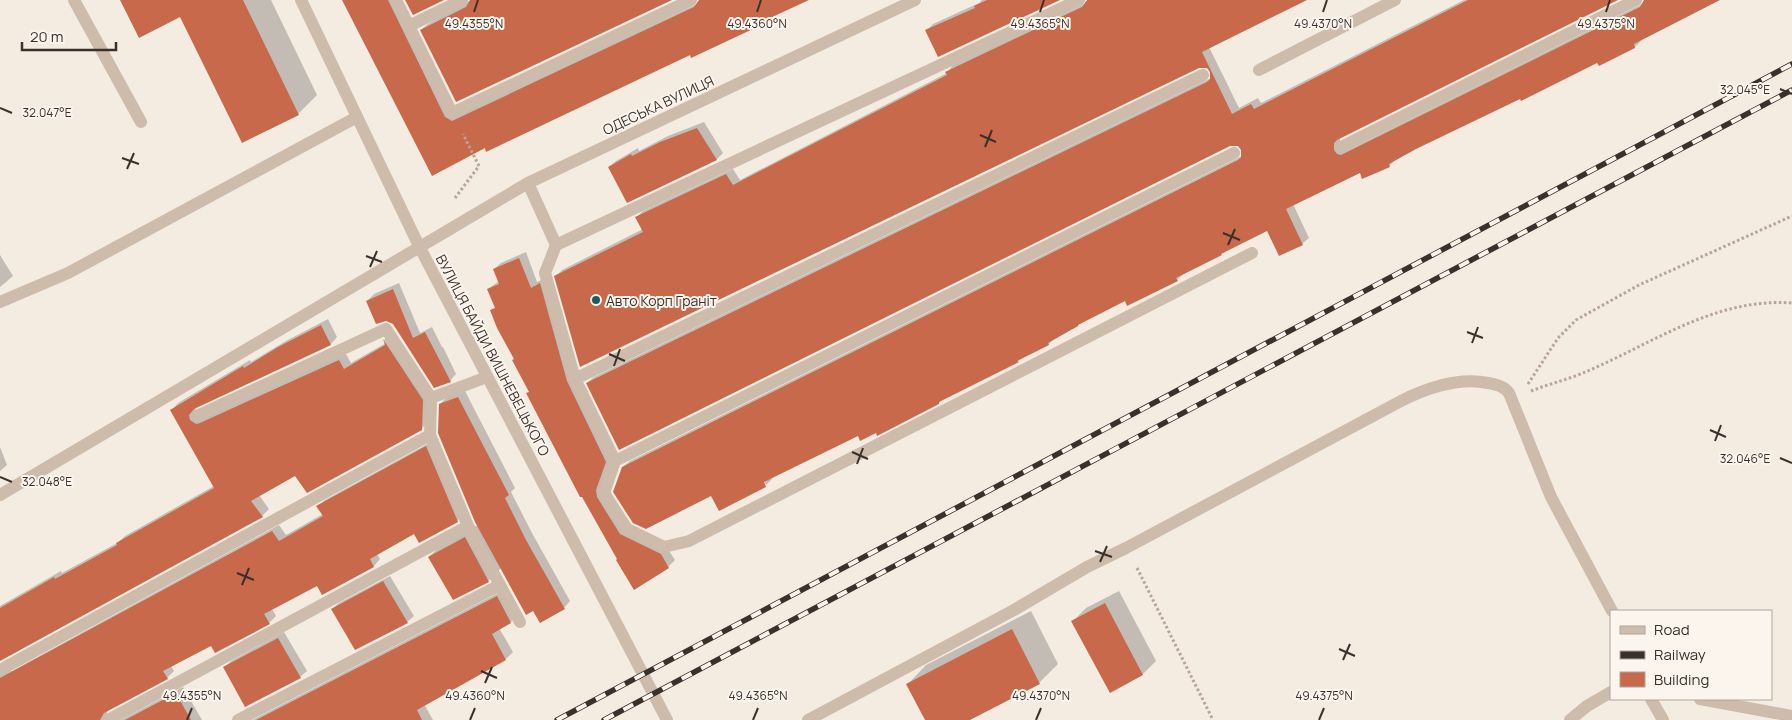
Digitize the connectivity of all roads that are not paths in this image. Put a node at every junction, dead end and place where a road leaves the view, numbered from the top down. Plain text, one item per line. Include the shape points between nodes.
1 (74, 0) edge
2 (302, 0) edge
3 (396, 0) edge
4 (462, 0) edge
5 (691, 0) edge
6 (915, 0) edge
7 (1079, 0) edge
8 (1396, 0) edge
9 (1636, 0) edge
10 (409, 26) junction
11 (1259, 70) dead end
12 (1203, 75) dead end
13 (357, 117) junction
14 (141, 122) dead end
15 (1341, 147) dead end
16 (1234, 153) dead end
17 (528, 183) junction
18 (556, 245) junction
19 (419, 246) junction
20 (1252, 252) dead end
21 (0, 302) edge
22 (487, 377) junction
23 (575, 380) junction
24 (431, 398) junction
25 (197, 416) dead end
26 (430, 435) junction
27 (614, 461) junction
28 (0, 495) edge
29 (468, 526) junction
30 (500, 585) junction
31 (1611, 610) edge
32 (520, 622) dead end
33 (0, 670) edge
34 (1610, 693) edge
35 (1652, 700) edge
36 (1705, 700) edge
37 (1792, 716) edge
38 (108, 720) edge
39 (238, 720) edge
40 (667, 720) edge
41 (808, 720) edge
42 (1570, 720) edge
43 (1663, 720) edge

1 - 14 street
2 - 13 street, ВУЛИЦЯ БАЙДИ ВИШНЕВЕЦЬКОГО
3 - 10 street
4 - 10 street
5 - 10 street via 452,113
6 - 17 street, ОДЕСЬКА ВУЛИЦЯ
7 - 18 street
8 - 11 street
9 - 15 street
12 - 23 street
13 - 19 street, ВУЛИЦЯ БАЙДИ ВИШНЕВЕЦЬКОГО
13 - 21 street via 68,273
16 - 27 street
17 - 18 street
17 - 19 street, ОДЕСЬКА ВУЛИЦЯ
18 - 23 street via 545,273
19 - 22 street, ВУЛИЦЯ БАЙДИ ВИШНЕВЕЦЬКОГО
19 - 28 street, ОДЕСЬКА ВУЛИЦЯ
20 - 27 street via 689,541 664,547 627,529 604,493
22 - 24 street
22 - 40 street, ВУЛИЦЯ БАЙДИ ВИШНЕВЕЦЬКОГО
23 - 27 street
24 - 25 street via 386,330
24 - 26 street
26 - 29 street
26 - 33 street
29 - 30 street
29 - 38 street
30 - 32 street
30 - 39 street
31 - 41 street via 1551,497 1507,390 1483,382 1454,382 1400,401
34 - 42 street
35 - 43 street
36 - 37 street

